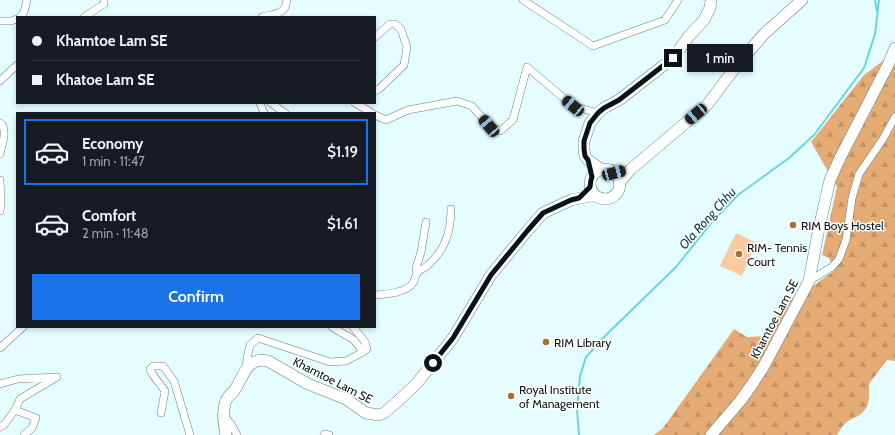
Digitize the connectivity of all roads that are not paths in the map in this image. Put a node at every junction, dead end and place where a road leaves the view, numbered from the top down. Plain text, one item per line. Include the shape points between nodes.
1 (27, 0) edge
2 (104, 0) edge
3 (287, 0) edge
4 (524, 0) edge
5 (678, 0) edge
6 (711, 0) edge
7 (802, 0) edge
8 (21, 16) edge
9 (86, 16) edge
10 (267, 16) edge
11 (16, 19) edge
12 (0, 20) edge
13 (376, 36) edge
14 (895, 48) edge
15 (16, 66) edge
16 (0, 81) edge
17 (376, 91) edge
18 (272, 104) edge
19 (357, 104) edge
20 (284, 112) edge
21 (370, 112) edge
22 (598, 113) junction
23 (376, 115) edge
24 (895, 117) edge
25 (0, 123) edge
26 (0, 154) edge
27 (588, 160) junction
28 (631, 168) junction
29 (602, 170) junction
30 (614, 173) junction
31 (0, 180) edge
32 (619, 183) junction
33 (592, 186) junction
34 (451, 209) dead end
35 (0, 211) edge
36 (426, 222) dead end
37 (417, 273) junction
38 (809, 281) junction
39 (376, 295) edge
40 (22, 328) edge
41 (334, 328) edge
42 (353, 328) edge
43 (0, 348) edge
44 (363, 352) junction
45 (246, 369) junction
46 (0, 384) edge
47 (15, 410) junction
48 (161, 414) dead end
49 (224, 416) junction
50 (0, 427) edge
51 (24, 435) edge
52 (190, 435) edge
53 (226, 435) edge
54 (237, 435) edge
55 (324, 435) edge
56 (329, 435) edge
57 (712, 435) edge

1 - 8 street
2 - 9 street via 104,4
3 - 10 street via 283,10
4 - 5 street via 593,46 665,20
6 - 22 main road via 704,20 673,58
7 - 28 main road via 764,34 708,105
11 - 12 street
13 - 17 street via 390,24 395,24 401,29 407,47 404,65
14 - 38 main road, Khamtoe Lam SE via 830,180
15 - 16 street
18 - 20 street
19 - 21 street
22 - 23 street via 573,106 526,67 513,120 500,131 489,126 472,106 457,101 408,110 386,120
22 - 27 main road via 590,123 584,141 585,156
24 - 38 street via 859,174 852,198 846,240 839,259 832,267
25 - 26 street via 5,134
27 - 29 main road
27 - 33 main road
28 - 30 main road
28 - 32 main road
29 - 30 main road
29 - 33 main road via 596,172
30 - 32 main road
31 - 35 street
32 - 33 main road via 618,191 609,198 602,198
33 - 45 main road, Khamtoe Lam SE via 579,198 543,213 491,275 453,338 417,383 384,413 366,413 346,399 308,384 268,361 253,362
34 - 37 street via 451,223 445,244 437,257
36 - 37 street
37 - 39 street via 408,288 391,294
38 - 57 main road, Khamtoe Lam SE via 754,383
40 - 43 street
41 - 44 street via 354,340
42 - 44 street via 365,342 366,349
44 - 45 street via 346,361 330,362 258,338 250,345
45 - 49 main road via 227,397
46 - 47 street via 57,377 20,399
47 - 50 street
47 - 51 street via 36,418 32,428
48 - 52 street via 165,391 150,369 153,366 163,366 174,381
49 - 53 main road
49 - 54 street
55 - 56 street

